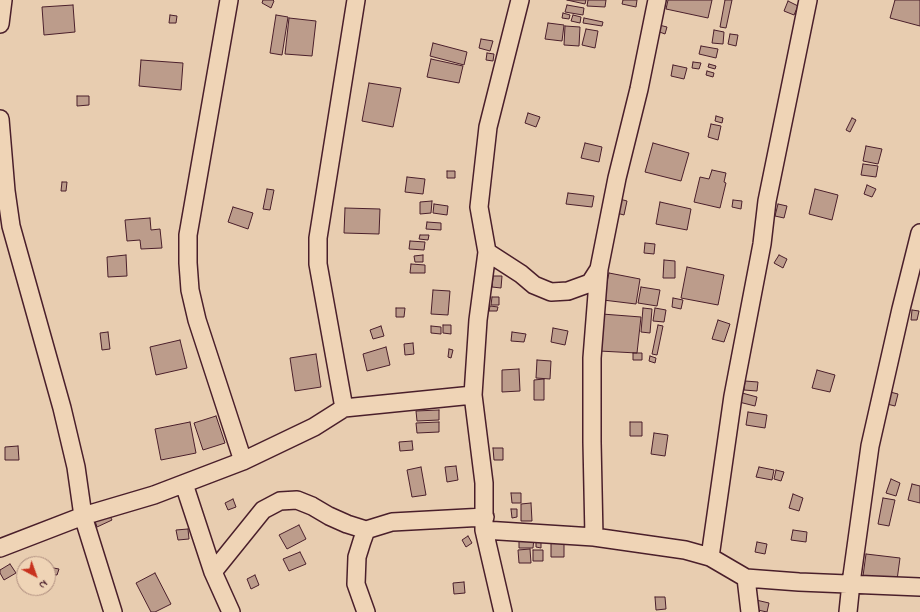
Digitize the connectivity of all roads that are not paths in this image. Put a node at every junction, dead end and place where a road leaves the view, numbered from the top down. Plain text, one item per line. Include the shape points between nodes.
1 (3, 0) edge
2 (229, 0) edge
3 (356, 0) edge
4 (520, 0) edge
5 (657, 0) edge
6 (808, 0) edge
7 (0, 24) edge
8 (0, 119) edge
9 (920, 233) edge
10 (487, 252) junction
11 (599, 269) junction
12 (473, 395) junction
13 (344, 408) junction
14 (243, 461) junction
15 (184, 484) junction
16 (83, 516) junction
17 (484, 523) junction
18 (366, 530) junction
19 (594, 537) junction
20 (0, 548) edge
21 (710, 558) junction
22 (214, 572) junction
23 (746, 578) junction
24 (851, 583) junction
25 (920, 587) edge
26 (113, 612) edge
27 (231, 612) edge
28 (366, 612) edge
29 (503, 612) edge
30 (750, 612) edge
31 (848, 612) edge

1 - 7 street
2 - 14 street via 188,235 188,263 190,290 197,320
3 - 13 street via 318,238 318,264
4 - 10 street via 488,127 479,207
5 - 11 street via 639,89 616,178
6 - 21 street via 767,201 762,244 733,396
8 - 16 street via 11,226 62,408 76,467
9 - 24 street via 870,446
10 - 11 street via 534,285 551,292 568,291 590,283
10 - 12 street via 478,320
11 - 19 street via 592,358
12 - 13 street
12 - 17 street via 484,482
13 - 14 street via 314,427
14 - 15 street
15 - 16 street
15 - 22 street
16 - 20 street
16 - 26 street
17 - 18 street via 392,522
17 - 19 street
17 - 29 street
18 - 22 street via 347,524 297,500 280,501 263,510
18 - 28 street via 357,557 356,584
19 - 21 street via 685,550
21 - 23 street
22 - 27 street
23 - 24 street
23 - 30 street
24 - 25 street
24 - 31 street

